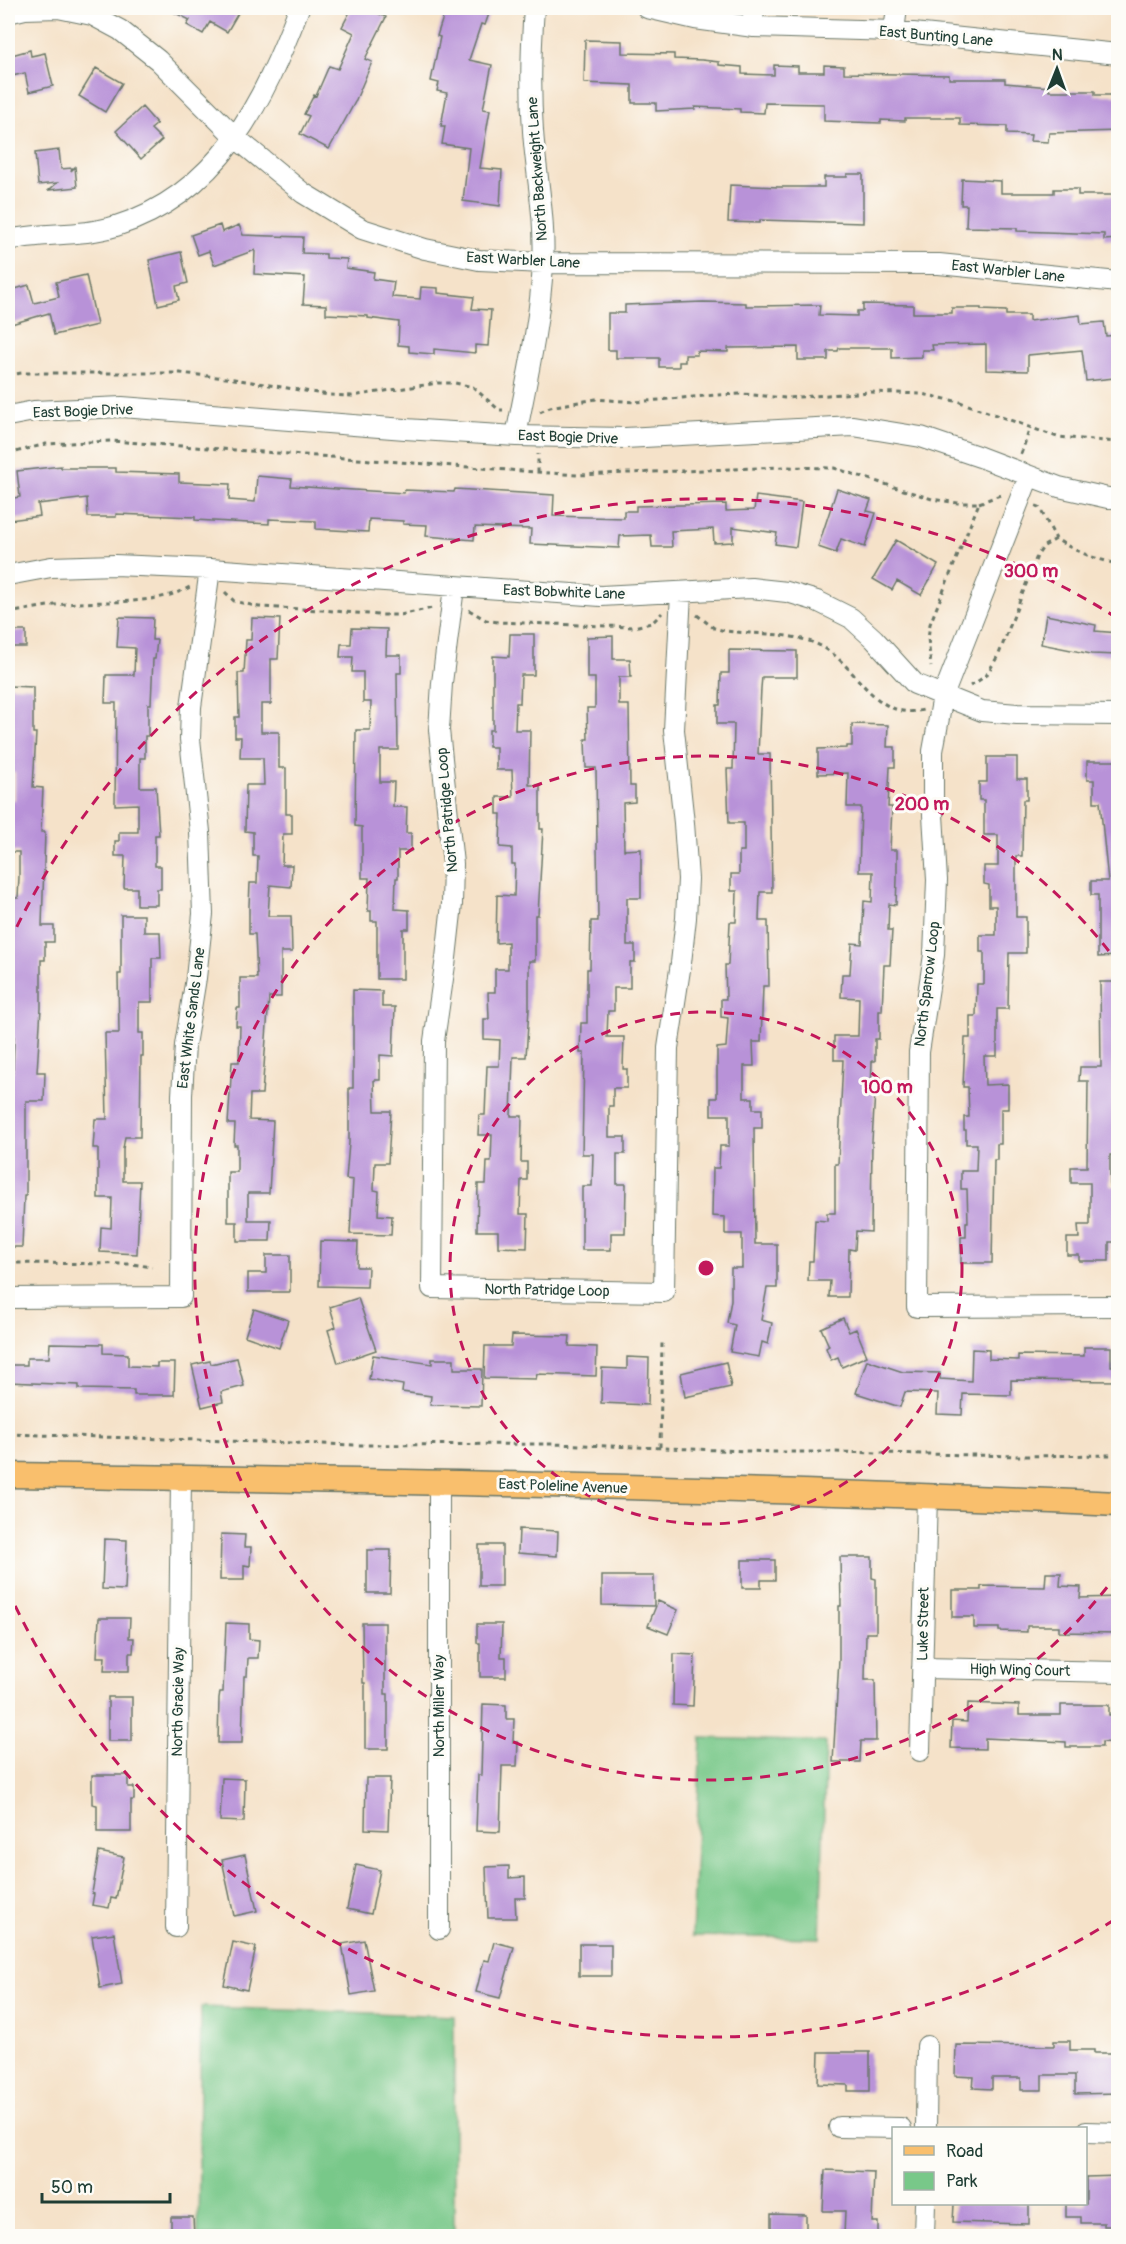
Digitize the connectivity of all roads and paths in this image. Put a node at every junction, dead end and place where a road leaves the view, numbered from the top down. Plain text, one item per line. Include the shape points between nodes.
1 (299, 8) edge
2 (534, 8) edge
3 (646, 8) edge
4 (897, 8) edge
5 (8, 13) edge
6 (754, 17) edge
7 (894, 31) junction
8 (1119, 54) edge
9 (236, 138) junction
10 (8, 240) edge
11 (543, 263) junction
12 (1119, 282) edge
13 (8, 375) edge
14 (499, 410) dead end
15 (540, 412) dead end
16 (8, 416) edge
17 (516, 436) junction
18 (1119, 442) edge
19 (8, 454) edge
20 (1029, 476) junction
21 (1007, 493) dead end
22 (1119, 498) edge
23 (979, 503) junction
24 (1119, 564) edge
25 (210, 569) junction
26 (8, 575) edge
27 (454, 587) junction
28 (681, 592) junction
29 (177, 594) dead end
30 (234, 601) dead end
31 (423, 610) dead end
32 (8, 613) edge
33 (478, 615) dead end
34 (652, 623) dead end
35 (707, 623) dead end
36 (931, 667) dead end
37 (970, 686) dead end
38 (943, 696) junction
39 (923, 710) dead end
40 (1119, 715) edge
41 (8, 1263) edge
42 (152, 1267) dead end
43 (8, 1298) edge
44 (1119, 1306) edge
45 (662, 1343) dead end
46 (8, 1434) edge
47 (660, 1447) junction
48 (1119, 1455) edge
49 (8, 1475) edge
50 (182, 1478) junction
51 (439, 1483) junction
52 (927, 1496) junction
53 (1119, 1504) edge
54 (922, 1668) junction
55 (1119, 1672) edge
56 (920, 1751) dead end
57 (176, 1927) dead end
58 (439, 1929) dead end
59 (927, 2046) dead end
60 (839, 2127) dead end
61 (926, 2127) edge
62 (892, 2128) edge
63 (1087, 2132) edge
64 (1119, 2133) edge
65 (925, 2205) edge
66 (924, 2236) edge

1 - 9 street via 254,109
2 - 11 street, North Backweight Lane via 530,65
3 - 6 street, East Bunting Lane via 694,19
4 - 7 street
5 - 9 street, East Warbler Lane via 58,8 92,15 111,25 158,60
6 - 7 street, East Bunting Lane
7 - 8 street, East Bunting Lane
9 - 10 street via 193,184 139,218 114,227
9 - 11 street, East Warbler Lane via 303,193 362,229 425,249 478,260
11 - 12 street, East Warbler Lane via 939,264
11 - 17 street, North Backweight Lane via 533,350
13 - 14 path via 180,373 352,396 455,383 473,387
15 - 18 path via 596,399 635,402 743,394 785,398 871,392 922,394 960,402 1057,437
16 - 17 street, East Bogie Drive via 122,407
17 - 20 street, East Bogie Drive via 625,438 853,426 921,438
19 - 23 path via 46,444 112,441 577,475 834,468 932,499
20 - 22 street, East Bogie Drive via 1059,487
20 - 38 street, North Sparrow Loop
21 - 23 path
23 - 36 path via 930,624
24 - 37 path via 1096,560 1056,539 1044,546 999,654 986,676
25 - 26 street, East Bobwhite Lane via 51,567
25 - 27 street, East Bobwhite Lane
25 - 43 street, East White Sands Lane via 191,707 203,914 182,1095 181,1297
27 - 28 street, East Bobwhite Lane via 601,596
27 - 28 street, North Patridge Loop via 439,730 453,864 451,915 434,1041 432,1288 664,1292 668,1048 683,952 688,879 674,730
28 - 38 street, East Bobwhite Lane via 751,588 787,592 817,602 851,618 915,684
29 - 32 path
30 - 31 path via 259,607 379,615
33 - 34 path via 498,622 633,627
35 - 39 path via 725,631 817,643 831,652 868,692 889,706 904,713
38 - 40 street, East Bobwhite Lane via 982,711
38 - 44 street, North Sparrow Loop via 933,751 937,880 934,955 919,1052 917,1307
41 - 42 path
45 - 47 path
46 - 47 path via 354,1445
47 - 48 path
49 - 50 main road, East Poleline Avenue
50 - 51 main road, East Poleline Avenue
50 - 57 street, North Gracie Way
51 - 52 main road, East Poleline Avenue
51 - 58 street, North Miller Way
52 - 53 main road, East Poleline Avenue
52 - 54 street, Luke Street
54 - 55 street, High Wing Court
54 - 56 street, Luke Street
59 - 61 street
60 - 62 street
63 - 64 street
65 - 66 street

